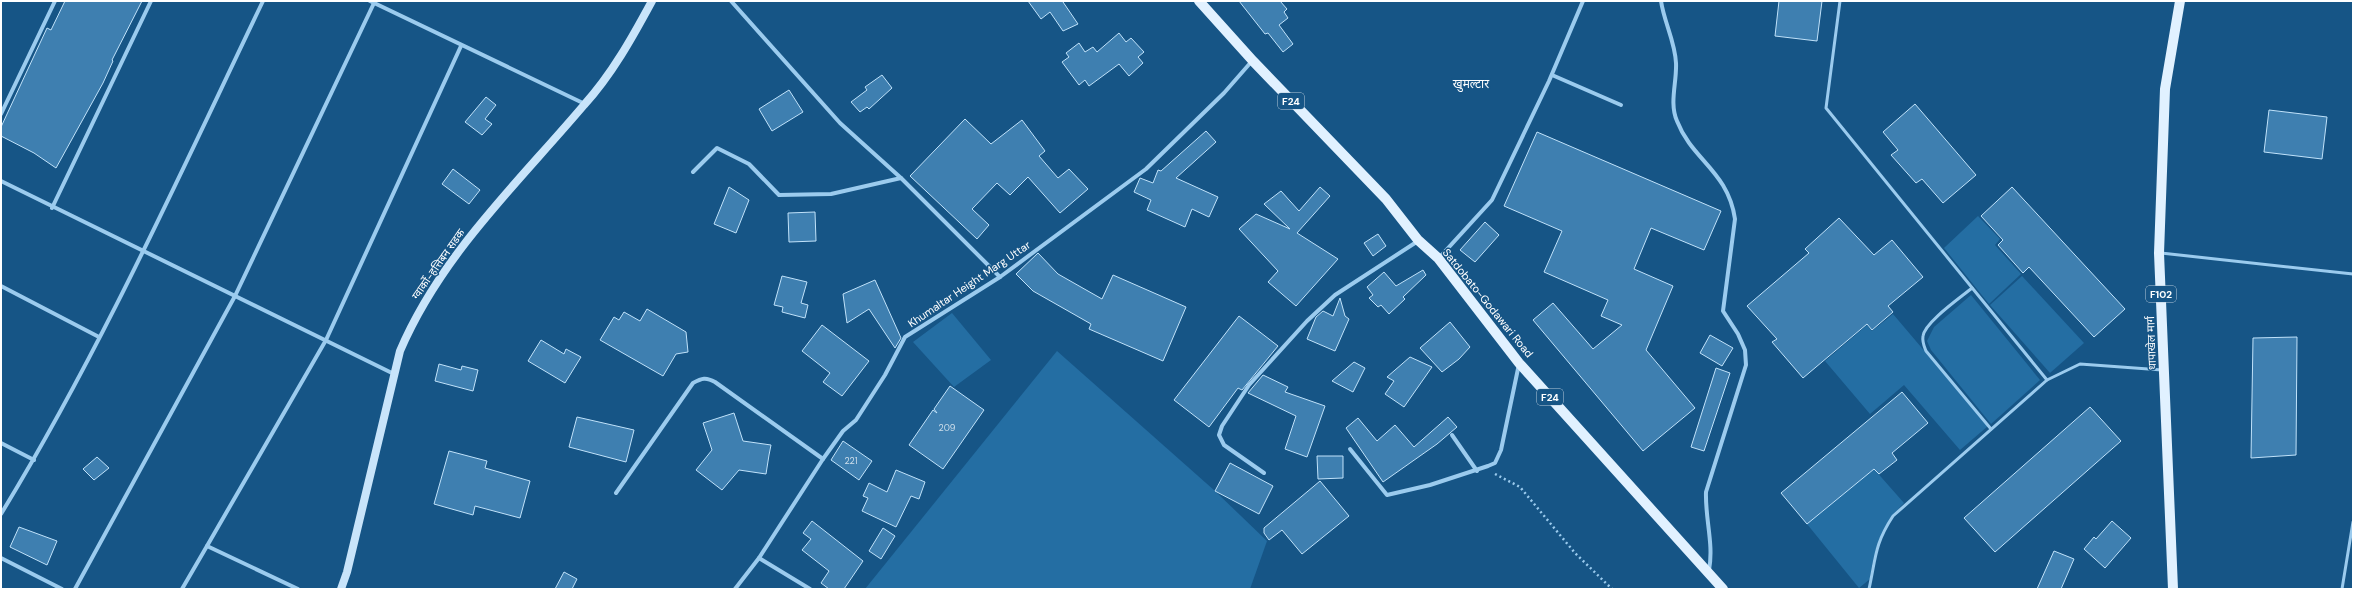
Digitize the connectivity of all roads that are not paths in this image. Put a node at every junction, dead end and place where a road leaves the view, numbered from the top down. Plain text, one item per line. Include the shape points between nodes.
1 (55, 1) edge
2 (151, 1) edge
3 (262, 1) edge
4 (370, 1) edge
5 (652, 1) edge
6 (731, 1) edge
7 (1199, 1) edge
8 (1583, 1) edge
9 (1661, 1) edge
10 (1840, 1) edge
11 (2180, 1) edge
12 (374, 3) junction
13 (461, 46) junction
14 (1253, 61) junction
15 (1552, 75) junction
16 (585, 104) junction
17 (1621, 105) dead end
18 (1, 114) edge
19 (693, 172) dead end
20 (901, 178) junction
21 (1, 181) edge
22 (52, 208) junction
23 (1418, 240) junction
24 (144, 252) junction
25 (2159, 253) junction
26 (1438, 258) junction
27 (2353, 274) edge
28 (1000, 276) junction
29 (1, 287) edge
30 (1972, 288) junction
31 (235, 296) junction
32 (99, 337) junction
33 (326, 340) junction
34 (1519, 362) junction
35 (2164, 370) junction
36 (394, 374) junction
37 (2047, 380) junction
38 (1991, 429) junction
39 (1452, 434) dead end
40 (1, 443) edge
41 (1350, 449) dead end
42 (823, 459) junction
43 (34, 460) junction
44 (1477, 471) junction
45 (1264, 473) dead end
46 (616, 493) dead end
47 (1, 514) edge
48 (2353, 522) edge
49 (207, 546) junction
50 (1, 558) edge
51 (759, 558) junction
52 (1709, 573) junction
53 (62, 589) edge
54 (75, 589) edge
55 (182, 589) edge
56 (298, 589) edge
57 (342, 589) edge
58 (735, 589) edge
59 (810, 589) edge
60 (1723, 589) edge
61 (1869, 589) edge
62 (2173, 589) edge
63 (2342, 589) edge

1 - 18 street
2 - 22 street
3 - 24 street
4 - 12 street
5 - 16 main road, ग्वार्को-हत्तिबन सडक via 627,48
6 - 20 street via 840,123
7 - 14 main road, Satdobato-Godawari Road / F24
8 - 15 street
9 - 52 street via 1673,42 1676,63 1676,119 1686,138 1721,179 1733,206 1735,219 1723,311 1745,350 1746,365 1706,492 1705,511 1712,554
10 - 30 lane via 1826,108
11 - 25 main road, धापाखेल मार्ग / F102 via 2165,89
12 - 13 street
12 - 31 street
13 - 16 street
13 - 33 street
14 - 23 main road, Satdobato-Godawari Road / F24 via 1386,199
14 - 28 street, Khumaltar Height Marg Uttar via 1146,169
15 - 17 street
15 - 26 street via 1492,200
16 - 36 main road, ग्वार्को-हत्तिबन सडक via 496,202 433,286 413,321 400,351
19 - 20 street via 717,148 749,164 779,195 831,194
20 - 28 street
21 - 22 street
22 - 24 street
23 - 26 main road, Satdobato-Godawari Road / F24
23 - 45 street via 1335,295 1307,321 1250,385 1222,426 1219,435 1224,445
24 - 31 street
24 - 32 street
25 - 27 lane
25 - 35 main road, धापाखेल मार्ग / F102
26 - 34 main road, Satdobato-Godawari Road / F24
28 - 42 street, Khumaltar Height Marg Uttar via 905,336 885,375 856,420 844,431
29 - 32 street
30 - 37 lane
30 - 38 lane via 1930,324 1923,335 1923,344 1926,352
31 - 33 street
31 - 54 street
32 - 43 street
33 - 36 street
33 - 49 street
34 - 44 street via 1501,450 1495,462
34 - 52 main road, Satdobato-Godawari Road / F24
35 - 37 lane via 2080,364
35 - 62 main road, धापाखेल मार्ग / F102
36 - 57 main road, ग्वार्को-हत्तिबन सडक
37 - 38 lane
38 - 61 lane via 1893,516 1881,534
39 - 44 street
40 - 43 street
41 - 44 street via 1387,495
42 - 46 street via 715,382 708,378 700,379 693,383
42 - 51 street, Khumaltar Height Marg Uttar
43 - 47 street
48 - 63 lane
49 - 55 street
49 - 56 street
50 - 53 street
51 - 58 street, Khumaltar Height Marg Uttar
51 - 59 street
52 - 60 main road, Satdobato-Godawari Road / F24

